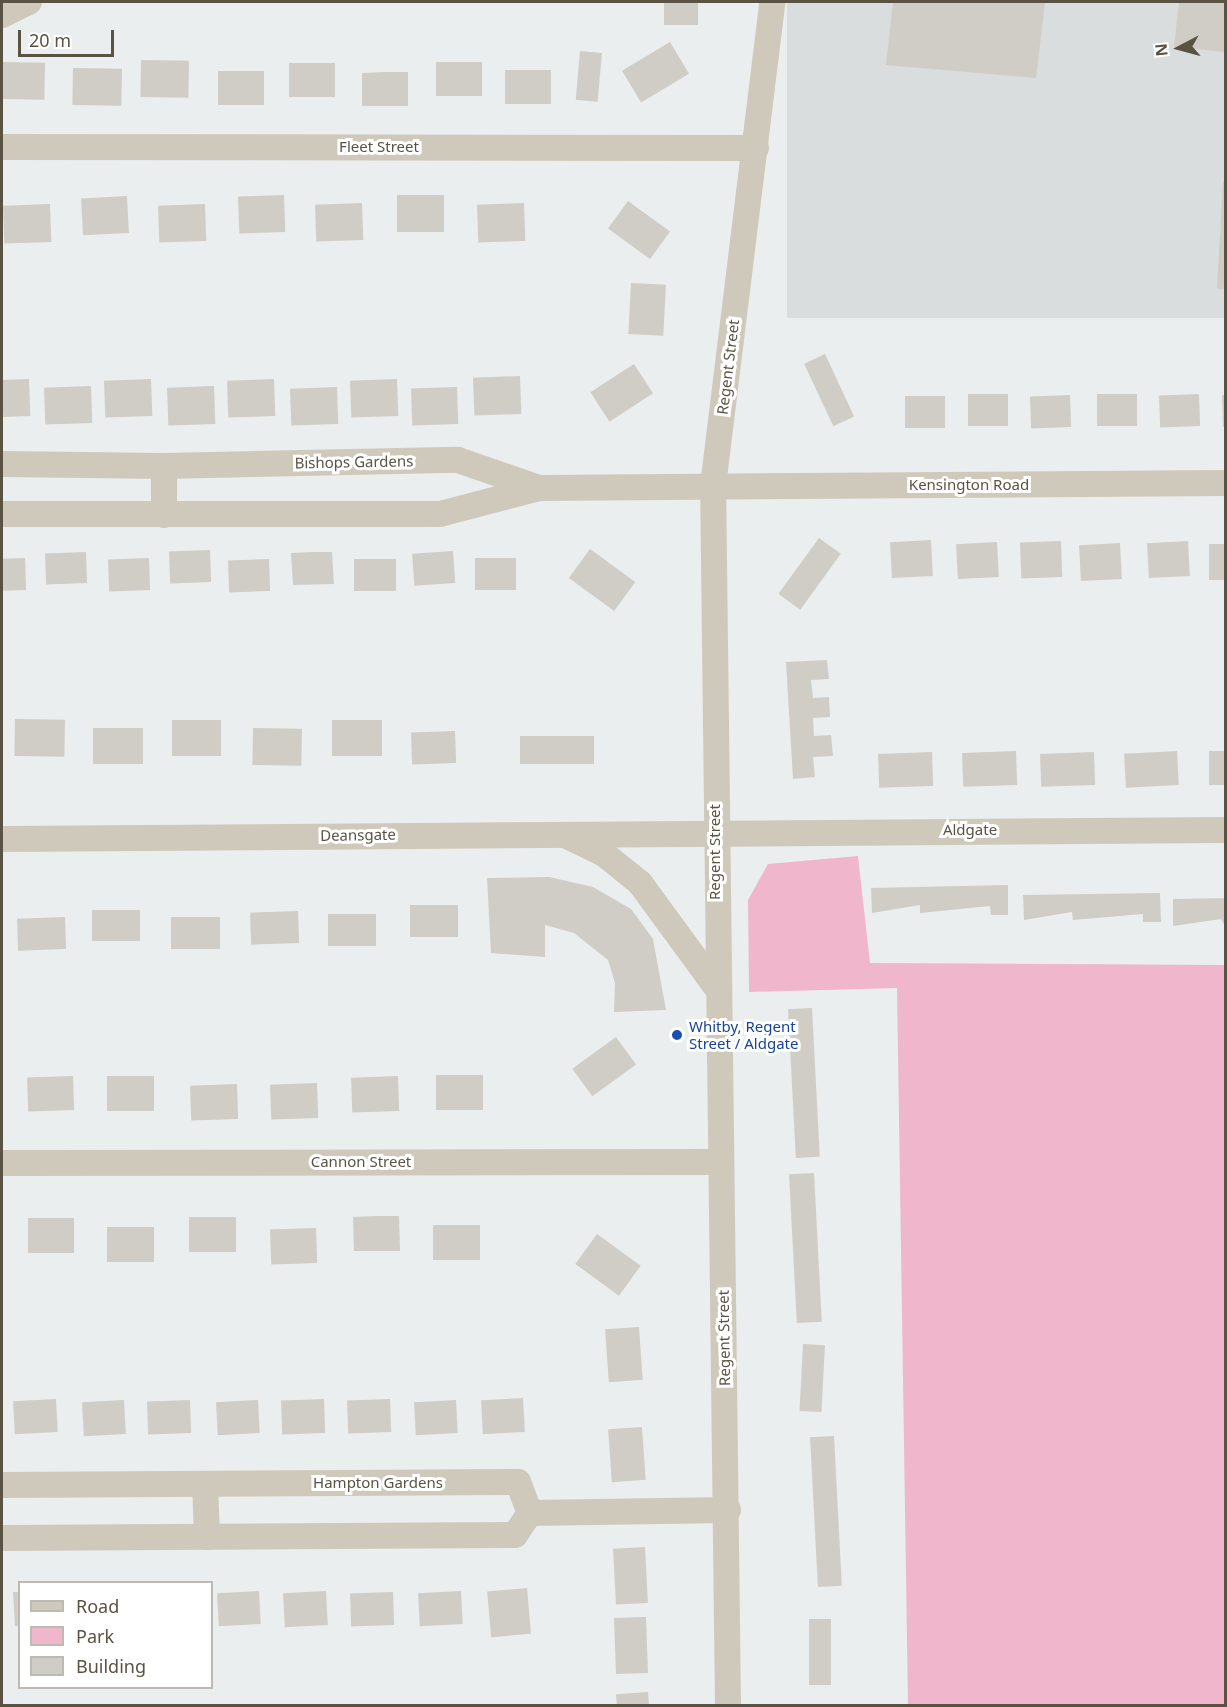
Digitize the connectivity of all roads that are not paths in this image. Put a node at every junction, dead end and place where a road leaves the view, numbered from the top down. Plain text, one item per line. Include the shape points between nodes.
1 (29, 2) edge
2 (772, 2) edge
3 (2, 15) edge
4 (2, 147) edge
5 (756, 148) junction
6 (2, 464) edge
7 (164, 466) junction
8 (1226, 483) edge
9 (713, 486) junction
10 (539, 488) junction
11 (2, 514) edge
12 (164, 515) junction
13 (1226, 830) edge
14 (715, 831) junction
15 (560, 832) junction
16 (2, 839) edge
17 (716, 987) junction
18 (720, 1162) junction
19 (2, 1163) edge
20 (206, 1484) junction
21 (2, 1485) edge
22 (728, 1510) junction
23 (530, 1513) junction
24 (207, 1537) junction
25 (2, 1538) edge
26 (728, 1706) edge

1 - 3 street
2 - 5 street, Regent Street
4 - 5 street, Fleet Street
5 - 9 street, Regent Street
6 - 7 street, Bishops Gardens
7 - 10 street, Bishops Gardens via 458,460
7 - 12 street
8 - 9 street, Kensington Road
9 - 10 street, Bishops Gardens
9 - 14 street, Regent Street
10 - 12 street, Bishops Gardens via 440,514
11 - 12 street, Bishops Gardens
13 - 14 street, Aldgate
14 - 15 street, Deansgate
14 - 17 street, Regent Street
15 - 16 street, Deansgate
15 - 17 street via 604,854 640,883
17 - 18 street, Regent Street
18 - 19 street, Cannon Street
18 - 22 street, Regent Street
20 - 21 street, Hampton Gardens
20 - 23 street, Hampton Gardens via 518,1482
20 - 24 street
22 - 23 street
22 - 26 street, Regent Street
23 - 24 street via 515,1535
24 - 25 street

